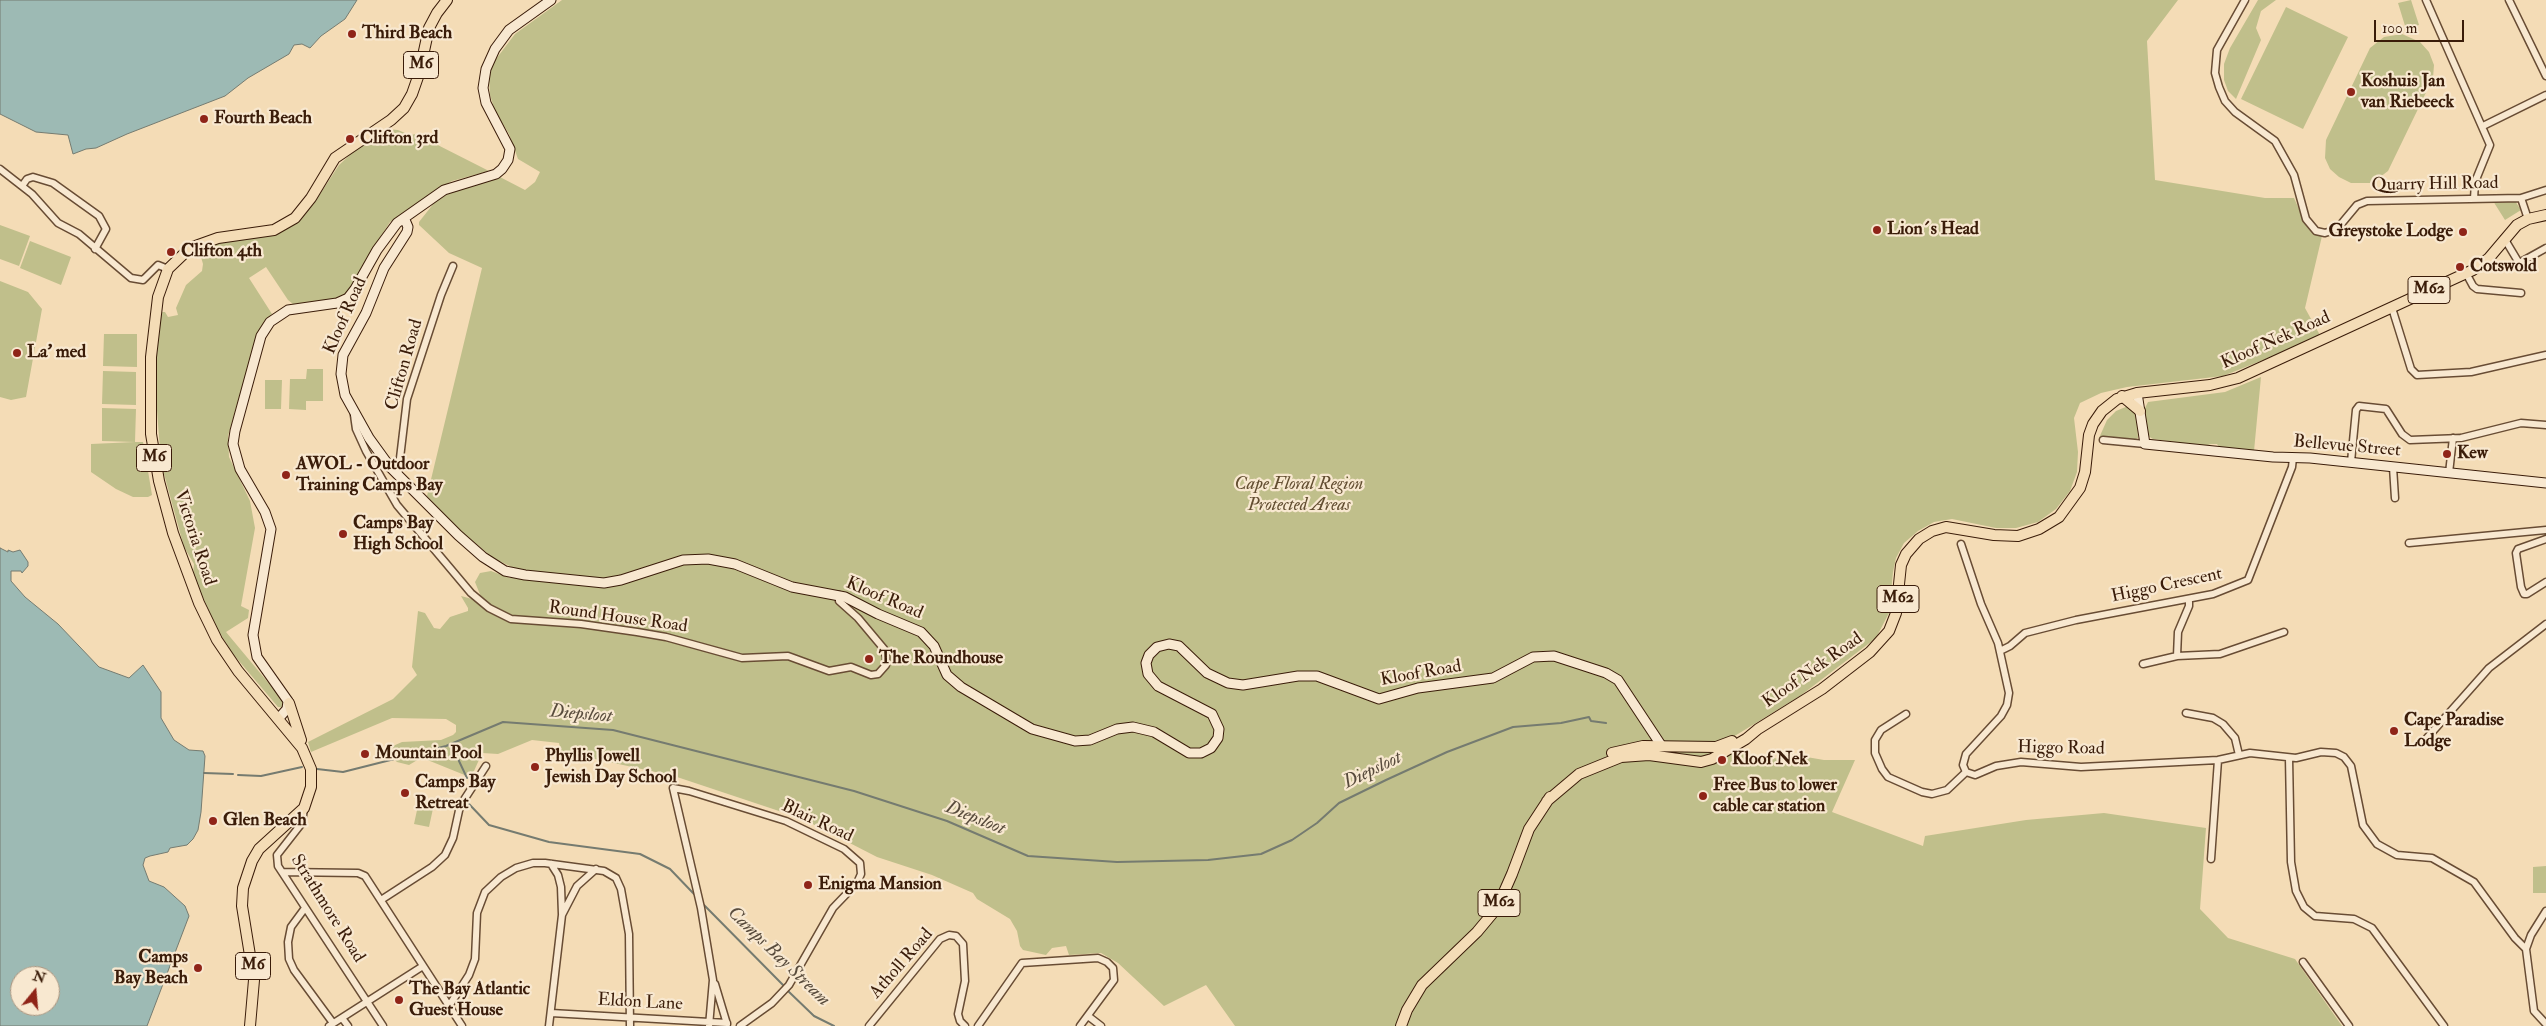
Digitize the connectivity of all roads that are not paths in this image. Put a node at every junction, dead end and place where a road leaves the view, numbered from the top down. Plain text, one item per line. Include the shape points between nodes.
1 (447, 0) edge
2 (551, 0) edge
3 (2245, 0) edge
4 (2426, 0) edge
5 (2509, 0) edge
6 (2546, 76) edge
7 (2546, 95) edge
8 (2482, 126) junction
9 (0, 169) edge
10 (22, 186) junction
11 (2546, 190) edge
12 (2521, 198) junction
13 (2474, 199) junction
14 (2546, 215) edge
15 (2528, 219) junction
16 (405, 220) junction
17 (2504, 238) junction
18 (2546, 248) edge
19 (95, 249) junction
20 (453, 266) dead end
21 (168, 269) junction
22 (2466, 273) junction
23 (2521, 293) dead end
24 (2392, 308) junction
25 (2546, 355) edge
26 (2137, 393) junction
27 (2122, 396) junction
28 (2140, 411) junction
29 (354, 414) junction
30 (2546, 425) edge
31 (2453, 438) junction
32 (2103, 440) dead end
33 (2144, 444) junction
34 (2293, 458) junction
35 (2350, 462) junction
36 (2394, 467) junction
37 (2450, 473) junction
38 (398, 475) junction
39 (2546, 483) edge
40 (2395, 498) dead end
41 (2546, 530) edge
42 (2546, 539) edge
43 (2409, 543) dead end
44 (1961, 544) dead end
45 (2546, 582) edge
46 (839, 595) junction
47 (2189, 598) junction
48 (2546, 624) edge
49 (2284, 632) dead end
50 (2000, 651) junction
51 (2177, 656) junction
52 (2143, 664) dead end
53 (288, 704) junction
54 (1906, 714) dead end
55 (2186, 714) dead end
56 (278, 718) junction
57 (1758, 729) junction
58 (2426, 739) dead end
59 (1661, 745) junction
60 (1682, 746) junction
61 (1696, 747) junction
62 (307, 755) junction
63 (2239, 755) junction
64 (2290, 758) junction
65 (1679, 759) junction
66 (2218, 760) junction
67 (1701, 762) junction
68 (486, 766) dead end
69 (1966, 772) junction
70 (1547, 800) junction
71 (304, 808) junction
72 (2211, 859) dead end
73 (551, 864) junction
74 (596, 869) junction
75 (282, 872) junction
76 (381, 900) junction
77 (305, 908) junction
78 (2546, 911) edge
79 (562, 915) junction
80 (2526, 949) junction
81 (2303, 962) dead end
82 (423, 966) junction
83 (713, 980) junction
84 (367, 1001) junction
85 (449, 1006) junction
86 (551, 1013) junction
87 (1088, 1016) junction
88 (342, 1018) junction
89 (630, 1022) edge
90 (709, 1024) edge
91 (727, 1024) edge
92 (2546, 1024) edge
93 (331, 1025) edge
94 (250, 1026) edge
95 (348, 1026) edge
96 (383, 1026) edge
97 (462, 1026) edge
98 (550, 1026) edge
99 (740, 1026) edge
100 (869, 1026) edge
101 (965, 1026) edge
102 (978, 1026) edge
103 (1080, 1026) edge
104 (1101, 1026) edge
105 (1401, 1026) edge
106 (2349, 1026) edge
107 (2444, 1026) edge

1 - 21 main road, Victoria Road / M6 via 429,28 420,74 406,105 391,120 335,158 312,198 295,218 274,230 218,238 200,244 184,252
2 - 16 main road via 509,30 486,69 484,94 490,114 509,147 506,165 496,174 444,190
3 - 13 street, Quarry Hill Road via 2217,50 2215,72 2218,87 2230,107 2275,142 2294,175 2304,213 2312,228 2325,233 2337,229 2363,202
4 - 8 street
5 - 6 street
7 - 8 street
8 - 13 street via 2490,148 2475,182
9 - 10 street
10 - 19 street via 58,223 79,234
10 - 19 street via 33,177 53,183 99,216 106,229
11 - 12 street
12 - 13 street, Quarry Hill Road
12 - 15 street, Quarry Hill Road
14 - 15 main road, Kloof Nek Road / M62
15 - 17 main road, Kloof Nek Road / M62
16 - 29 main road, Kloof Road via 406,234 384,268 342,358 343,388
16 - 53 main road via 397,223 388,234 348,298 337,303 291,309 268,324 259,341 235,431 236,461 271,529 253,630 254,649
17 - 18 street via 2519,263
17 - 22 main road, Kloof Nek Road / M62 via 2488,258
19 - 21 street via 135,280 146,277 155,266
20 - 38 street, Clifton Road via 407,399
21 - 56 main road, Victoria Road / M6 via 158,297 151,367 151,434 160,489 181,557 207,622 226,654
22 - 23 street via 2477,289
22 - 24 main road, Kloof Nek Road / M62
24 - 25 street via 2411,369 2417,375 2471,372
24 - 26 main road, Kloof Nek Road / M62 via 2229,381
26 - 27 main road, Kloof Nek Road / M62
26 - 28 main road
27 - 28 main road
27 - 57 main road, Kloof Nek Road / M62 via 2106,406 2093,424 2080,488 2059,517 2018,536 1955,527 1938,528 1925,534 1910,548 1903,561 1896,613 1883,639 1822,689
28 - 33 main road
29 - 38 main road, Kloof Road via 380,455
29 - 46 street, Round House Road via 361,440 397,505 471,593 488,608 511,619 637,632 742,658 788,656 828,671 851,667 871,675 878,674 886,662 884,649 839,601
30 - 31 street via 2520,422
31 - 35 street via 2410,440 2402,434 2386,409 2359,406
31 - 37 street
32 - 33 street, Bellevue Street
33 - 34 main road, Bellevue Street
34 - 35 main road, Bellevue Street
34 - 47 street, Higgo Crescent via 2250,578 2221,591
35 - 36 main road, Bellevue Street
36 - 37 main road, Bellevue Street
36 - 40 street
37 - 39 main road, Bellevue Street
38 - 46 main road, Kloof Road via 471,547 510,573 604,583 683,560 708,559 739,566 792,587
41 - 43 street
42 - 45 street via 2518,549 2516,553 2524,594
44 - 50 street
46 - 59 main road, Kloof Road via 854,599 878,614 921,632 931,642 947,675 966,690 1032,729 1075,742 1090,740 1117,729 1133,728 1151,731 1189,753 1201,754 1211,748 1218,738 1219,729 1212,714 1156,685 1148,674 1146,663 1149,655 1160,646 1169,644 1181,648 1210,675 1228,683 1243,685 1317,676 1379,699 1418,688 1495,677 1533,657 1554,656 1618,680
47 - 50 street, Higgo Crescent via 2025,633
47 - 51 street via 2178,632
48 - 58 street via 2489,668
49 - 51 street via 2220,654
50 - 69 street via 2008,699 2001,716 1966,754 1963,765
51 - 52 street
53 - 56 main road
53 - 62 main road
54 - 69 street via 1876,736 1874,749 1885,773 1897,782 1932,794 1947,790
55 - 63 street via 2213,718 2223,724 2234,738
56 - 62 main road, Victoria Road / M6
57 - 61 main road, Kloof Nek Road / M62 via 1722,746
57 - 67 main road, Kloof Nek Road / M62 via 1746,740
59 - 60 main road, M62
59 - 65 main road
59 - 70 main road, M62 via 1629,748 1592,760 1567,777
60 - 61 main road, M62
60 - 65 main road
61 - 67 main road via 1702,753
62 - 71 main road, Victoria Road / M6 via 312,780
63 - 64 street, Higgo Road via 2250,753
63 - 66 street, Higgo Road
64 - 80 street, Higgo Road via 2326,752 2344,757 2354,775 2363,825 2377,844 2397,855 2432,858 2474,882
64 - 107 street via 2291,862 2296,891 2304,907 2315,916 2354,919 2372,928
65 - 67 main road, M62
65 - 70 main road, M62 via 1634,756 1604,762 1579,774
66 - 69 street, Higgo Road via 2081,767 2021,762 1996,766 1975,775
66 - 72 street
68 - 76 street via 460,806 453,838 445,855
70 - 105 main road, M62 via 1529,829 1497,908 1422,985
71 - 75 street, Strathmore Road via 302,823 277,855
71 - 94 main road, M6 via 259,849 243,888 242,906 254,980
73 - 74 street
73 - 79 street via 561,887
73 - 85 street via 533,863 516,868 485,892 478,913 475,959
74 - 79 street via 577,886
74 - 89 street via 613,874 621,889 629,934
75 - 76 street via 362,874
75 - 77 street, Strathmore Road
76 - 82 street
77 - 84 street, Strathmore Road
77 - 93 street via 291,927 289,959
78 - 80 street via 2531,934
79 - 86 street
80 - 92 street via 2534,1011
81 - 106 street
82 - 84 street
82 - 85 street
83 - 90 street
83 - 91 street
83 - 99 street, Blair Road via 698,893 673,788 786,822 844,849 860,863 857,883 833,908 789,984 757,1015
84 - 88 street
84 - 96 street, Strathmore Road
85 - 97 street
86 - 89 street, Eldon Lane
86 - 98 street
87 - 102 street via 1114,980 1110,964 1098,958 1030,961 1017,969
87 - 103 street
87 - 104 street
88 - 93 street
88 - 95 street
89 - 90 street, Eldon Lane
90 - 91 street, Eldon Lane
100 - 101 street, Atholl Road via 940,940 949,935 959,938 964,948 965,981 958,1014

